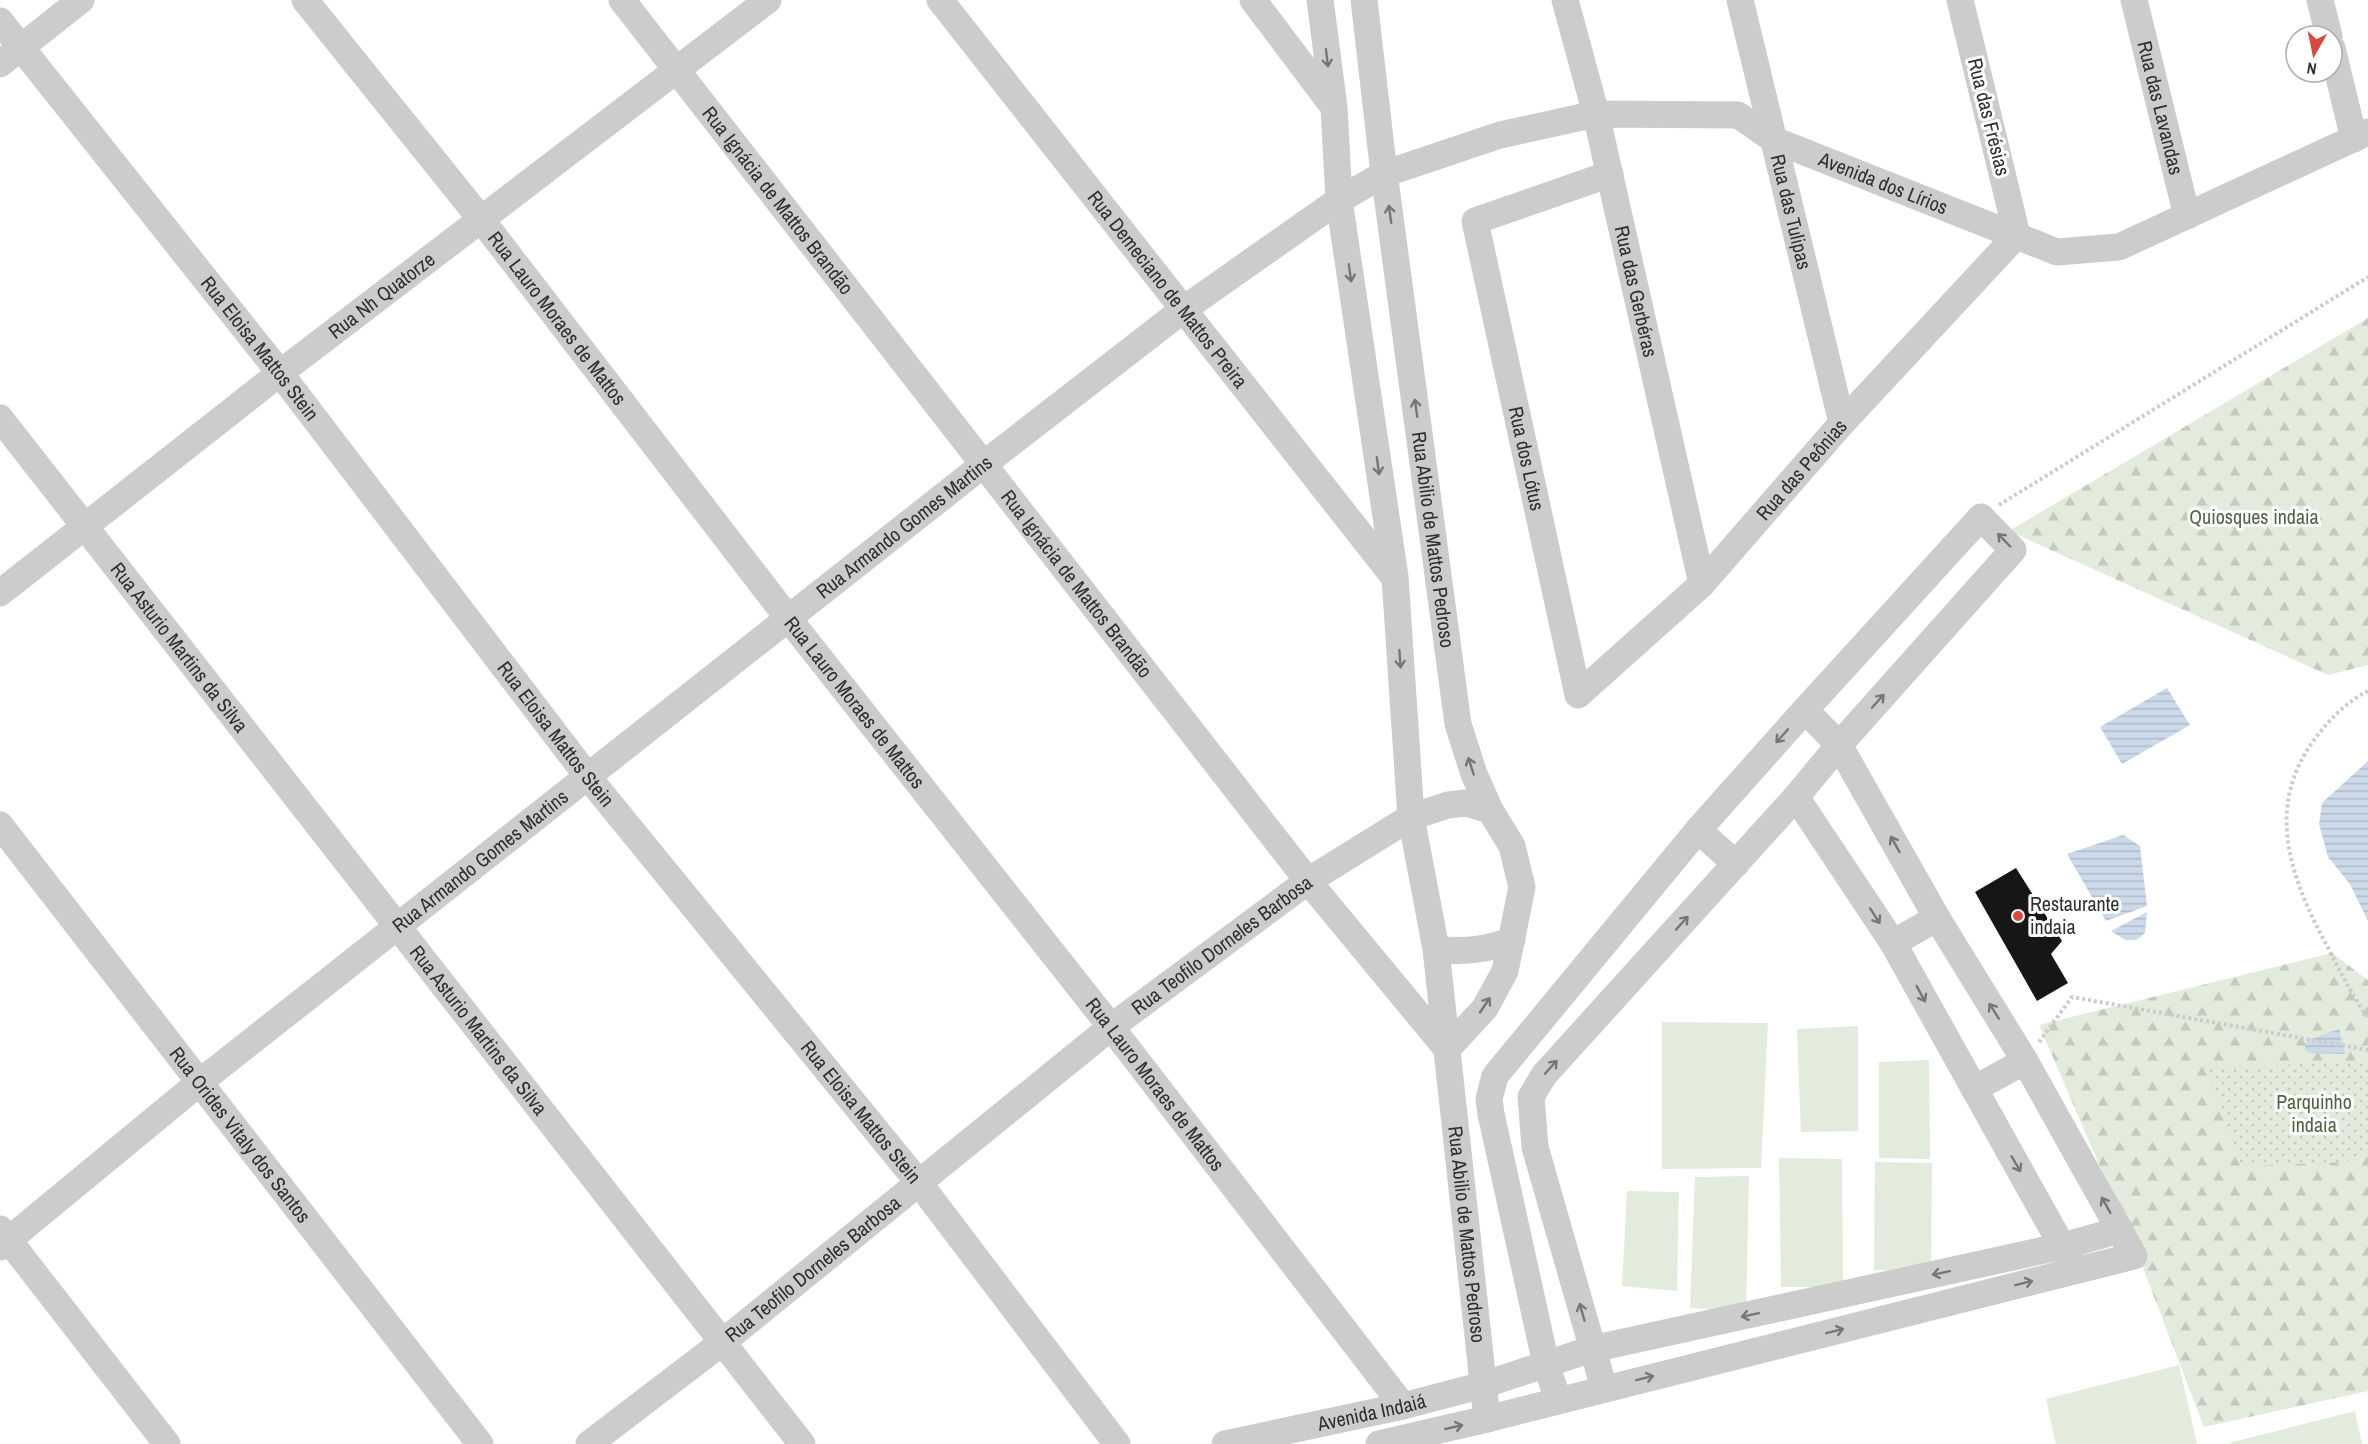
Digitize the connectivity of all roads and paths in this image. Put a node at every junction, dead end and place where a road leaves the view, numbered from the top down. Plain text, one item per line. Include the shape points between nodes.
1 (81, 0) edge
2 (305, 0) edge
3 (622, 0) edge
4 (768, 0) edge
5 (940, 0) edge
6 (1253, 0) edge
7 (1320, 0) edge
8 (1364, 0) edge
9 (1565, 0) edge
10 (1740, 0) edge
11 (1960, 0) edge
12 (2134, 0) edge
13 (2320, 0) edge
14 (0, 21) edge
15 (2326, 24) edge
16 (21, 47) junction
17 (0, 64) edge
18 (676, 69) junction
19 (2344, 84) edge
20 (1334, 107) junction
21 (1595, 108) junction
22 (2361, 136) edge
23 (1774, 140) junction
24 (1384, 170) junction
25 (1610, 174) junction
26 (1340, 200) junction
27 (2187, 216) junction
28 (480, 218) junction
29 (2017, 235) junction
30 (2368, 277) edge
31 (1184, 309) junction
32 (280, 373) junction
33 (0, 418) edge
34 (1842, 423) junction
35 (984, 464) junction
36 (1981, 517) junction
37 (85, 528) junction
38 (1395, 577) junction
39 (1702, 584) junction
40 (0, 593) edge
41 (788, 618) junction
42 (2368, 691) edge
43 (1578, 695) joint
44 (1805, 710) junction
45 (1839, 745) junction
46 (588, 777) junction
47 (1797, 797) junction
48 (1490, 810) junction
49 (1411, 817) junction
50 (0, 825) edge
51 (1698, 830) junction
52 (1736, 864) junction
53 (1308, 881) junction
54 (1937, 918) junction
55 (397, 926) junction
56 (1512, 940) junction
57 (1893, 943) junction
58 (1436, 949) junction
59 (2368, 1018) edge
60 (1111, 1026) junction
61 (1447, 1049) junction
62 (2368, 1050) edge
63 (2025, 1061) junction
64 (200, 1082) junction
65 (1974, 1089) junction
66 (1531, 1097) junction
67 (1491, 1114) junction
68 (919, 1183) junction
69 (2120, 1230) junction
70 (3, 1239) edge
71 (2062, 1246) junction
72 (2076, 1270) junction
73 (724, 1341) junction
74 (1592, 1349) junction
75 (1546, 1364) junction
76 (1483, 1386) junction
77 (1604, 1388) junction
78 (1558, 1400) junction
79 (1403, 1406) junction
80 (1487, 1419) junction
81 (1417, 1440) edge
82 (167, 1444) edge
83 (480, 1444) edge
84 (589, 1444) edge
85 (802, 1444) edge
86 (1117, 1444) edge
87 (1225, 1444) edge
88 (1379, 1444) edge

1 - 16 street
2 - 28 street, Rua Lauro Moraes de Mattos
3 - 18 street, Rua Ignácia de Mattos Brandão
4 - 18 street, Rua Nh Quatorze
5 - 31 street, Rua Demeciano de Mattos Preira
6 - 20 street
7 -> 20 street, Rua Abilio de Mattos Pedroso
8 - 24 street, Rua Abilio de Mattos Pedroso
9 - 21 street, Rua das Gerbéras
10 - 23 street, Rua das Tulipas
11 - 29 street, Rua das Frésias
12 - 27 street, Rua das Lavandas
13 - 15 street
14 - 16 street, Rua Eloisa Mattos Stein
16 - 17 street
16 - 32 street, Rua Eloisa Mattos Stein
18 - 28 street, Rua Nh Quatorze
18 - 35 street, Rua Ignácia de Mattos Brandão
19 - 22 street
20 - 26 street, Rua Abilio de Mattos Pedroso
21 - 23 street, Avenida dos Lírios via 1738,115
21 - 24 street, Avenida dos Lírios
21 - 25 street, Rua das Gerbéras
22 - 27 street, Avenida dos Lírios
23 - 29 street, Avenida dos Lírios
23 - 34 street, Rua das Tulipas
24 - 26 street, Avenida dos Lírios
48 -> 24 street, Rua Abilio de Mattos Pedroso via 1458,724
25 - 39 street, Rua das Gerbéras
25 - 43 street, Rua dos Lótus via 1475,221
26 - 31 street, Rua Armando Gomes Martins
26 -> 38 street, Rua Abilio de Mattos Pedroso
27 - 29 street, Avenida dos Lírios via 2119,247 2058,252
28 - 32 street, Rua Nh Quatorze
28 - 41 street, Rua Lauro Moraes de Mattos
29 - 34 street, Rua das Peônias
30 - 36 path
31 - 35 street, Rua Armando Gomes Martins
31 - 38 street, Rua Demeciano de Mattos Preira
32 - 37 street, Rua Nh Quatorze
32 - 46 street, Rua Eloisa Mattos Stein
33 - 37 street, Rua Asturio Martins da Silva
34 - 39 street, Rua das Peônias
35 - 41 street, Rua Armando Gomes Martins
35 - 53 street, Rua Ignácia de Mattos Brandão
36 - 44 street
45 -> 36 street via 2013,549
37 - 40 street, Rua Nh Quatorze
37 - 55 street, Rua Asturio Martins da Silva
38 -> 49 street, Rua Abilio de Mattos Pedroso
39 - 43 street, Rua das Peônias
41 - 46 street, Rua Armando Gomes Martins
41 - 60 street, Rua Lauro Moraes de Mattos
42 - 59 path via 2350,700 2303,755 2292,781 2285,817 2295,876 2309,913
44 - 45 street
44 -> 51 street
45 - 47 street
54 -> 45 street
46 - 55 street, Rua Armando Gomes Martins
46 - 68 street, Rua Eloisa Mattos Stein
47 - 52 street
47 -> 57 street
48 - 49 street, Rua Teofilo Dorneles Barbosa via 1466,803
48 - 56 street, Rua Abilio de Mattos Pedroso via 1512,846 1522,887
49 - 53 street, Rua Teofilo Dorneles Barbosa
49 - 58 street, Rua Abilio de Mattos Pedroso
50 - 64 street, Rua Orides Vitaly dos Santos
51 - 52 street
51 - 67 street via 1495,1076 1489,1099
66 -> 52 street via 1544,1075
53 - 60 street, Rua Teofilo Dorneles Barbosa
53 - 61 street, Rua Ignácia de Mattos Brandão
54 - 57 street
63 -> 54 street
55 - 64 street, Rua Armando Gomes Martins
55 - 73 street, Rua Asturio Martins da Silva
56 - 58 street via 1492,948 1457,952
61 -> 56 street, Rua Abilio de Mattos Pedroso via 1485,1008 1505,971
57 -> 65 street
58 - 61 street, Rua Abilio de Mattos Pedroso
60 - 68 street, Rua Teofilo Dorneles Barbosa
60 - 79 street, Rua Lauro Moraes de Mattos
61 - 76 street, Rua Abilio de Mattos Pedroso
62 - 63 path via 2072,998
63 - 65 street
69 -> 63 street
64 - 70 street, Rua Armando Gomes Martins
64 - 83 street, Rua Orides Vitaly dos Santos
65 -> 71 street
66 - 67 street
74 -> 66 street via 1536,1147
67 - 75 street
68 - 73 street, Rua Teofilo Dorneles Barbosa
68 - 86 street, Rua Eloisa Mattos Stein
69 - 71 street, Avenida Indaiá
69 - 72 street, Avenida Indaiá via 2134,1256
70 - 82 street
71 - 72 street
71 -> 74 street, Avenida Indaiá
77 -> 72 street, Avenida Indaiá
73 - 84 street, Rua Teofilo Dorneles Barbosa
73 - 85 street, Rua Asturio Martins da Silva
74 - 75 street, Avenida Indaiá
74 - 77 street
75 - 76 street, Avenida Indaiá
75 - 78 street
76 - 79 street, Avenida Indaiá
76 - 80 street, Rua Abilio de Mattos Pedroso
77 - 78 street, Avenida Indaiá
78 - 80 street, Avenida Indaiá
79 - 87 street, Avenida Indaiá
81 -> 80 street, Avenida Indaiá
81 - 88 street, Avenida Indaiá

